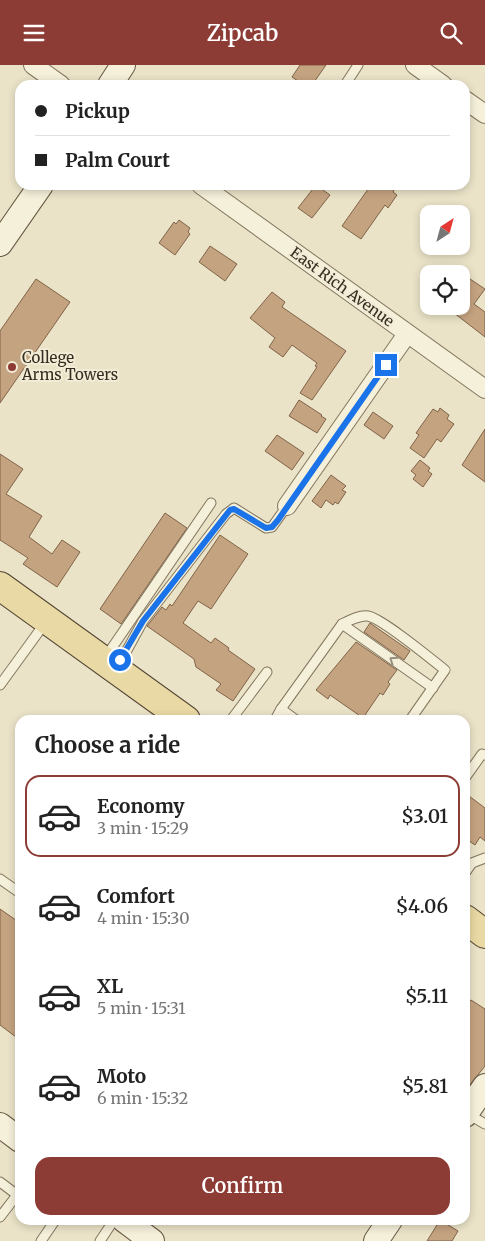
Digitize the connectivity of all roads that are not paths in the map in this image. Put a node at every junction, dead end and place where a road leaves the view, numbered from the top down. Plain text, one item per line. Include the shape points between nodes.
1 (32, 65) edge
2 (123, 65) edge
3 (358, 65) edge
4 (415, 65) edge
5 (54, 80) edge
6 (113, 80) edge
7 (348, 80) edge
8 (436, 80) edge
9 (470, 104) edge
10 (485, 114) edge
11 (38, 190) edge
12 (207, 190) edge
13 (0, 244) edge
14 (407, 334) junction
15 (485, 389) edge
16 (211, 503) dead end
17 (287, 506) joint
18 (0, 586) edge
19 (47, 620) junction
20 (342, 624) junction
21 (109, 664) junction
22 (267, 672) dead end
23 (0, 685) edge
24 (433, 688) junction
25 (281, 709) junction
26 (179, 715) edge
27 (235, 715) edge
28 (278, 715) edge
29 (289, 715) edge
30 (414, 715) edge
31 (485, 755) edge
32 (470, 770) edge
33 (485, 858) edge
34 (470, 866) edge
35 (0, 879) edge
36 (15, 890) edge
37 (470, 923) edge
38 (485, 934) edge
39 (485, 1087) edge
40 (470, 1112) edge
41 (0, 1125) edge
42 (15, 1136) edge
43 (0, 1183) edge
44 (15, 1194) edge
45 (15, 1200) edge
46 (0, 1217) edge
47 (52, 1225) edge
48 (387, 1225) edge
49 (132, 1226) edge
50 (41, 1241) edge
51 (100, 1241) edge
52 (376, 1241) edge

1 - 5 street
2 - 6 main road
3 - 7 lane
4 - 8 street
9 - 10 street
11 - 13 main road
12 - 14 street, East Rich Avenue
14 - 15 street, East Rich Avenue
14 - 17 street
16 - 21 lane
17 - 21 lane via 272,527 266,528 234,509 226,514 143,621 126,652
18 - 19 main road
19 - 21 main road
19 - 23 lane
24 -> 20 lane
20 - 24 lane via 368,616 381,623 446,670
20 - 25 lane
21 - 26 main road
22 - 27 lane
24 - 30 lane
25 - 28 lane
25 - 29 lane
31 - 32 lane via 482,754
33 - 34 lane
35 - 36 lane
37 - 38 main road
39 - 40 main road
41 - 42 main road
43 - 44 lane
45 - 46 lane
47 - 50 lane
48 - 52 main road
49 - 51 lane

